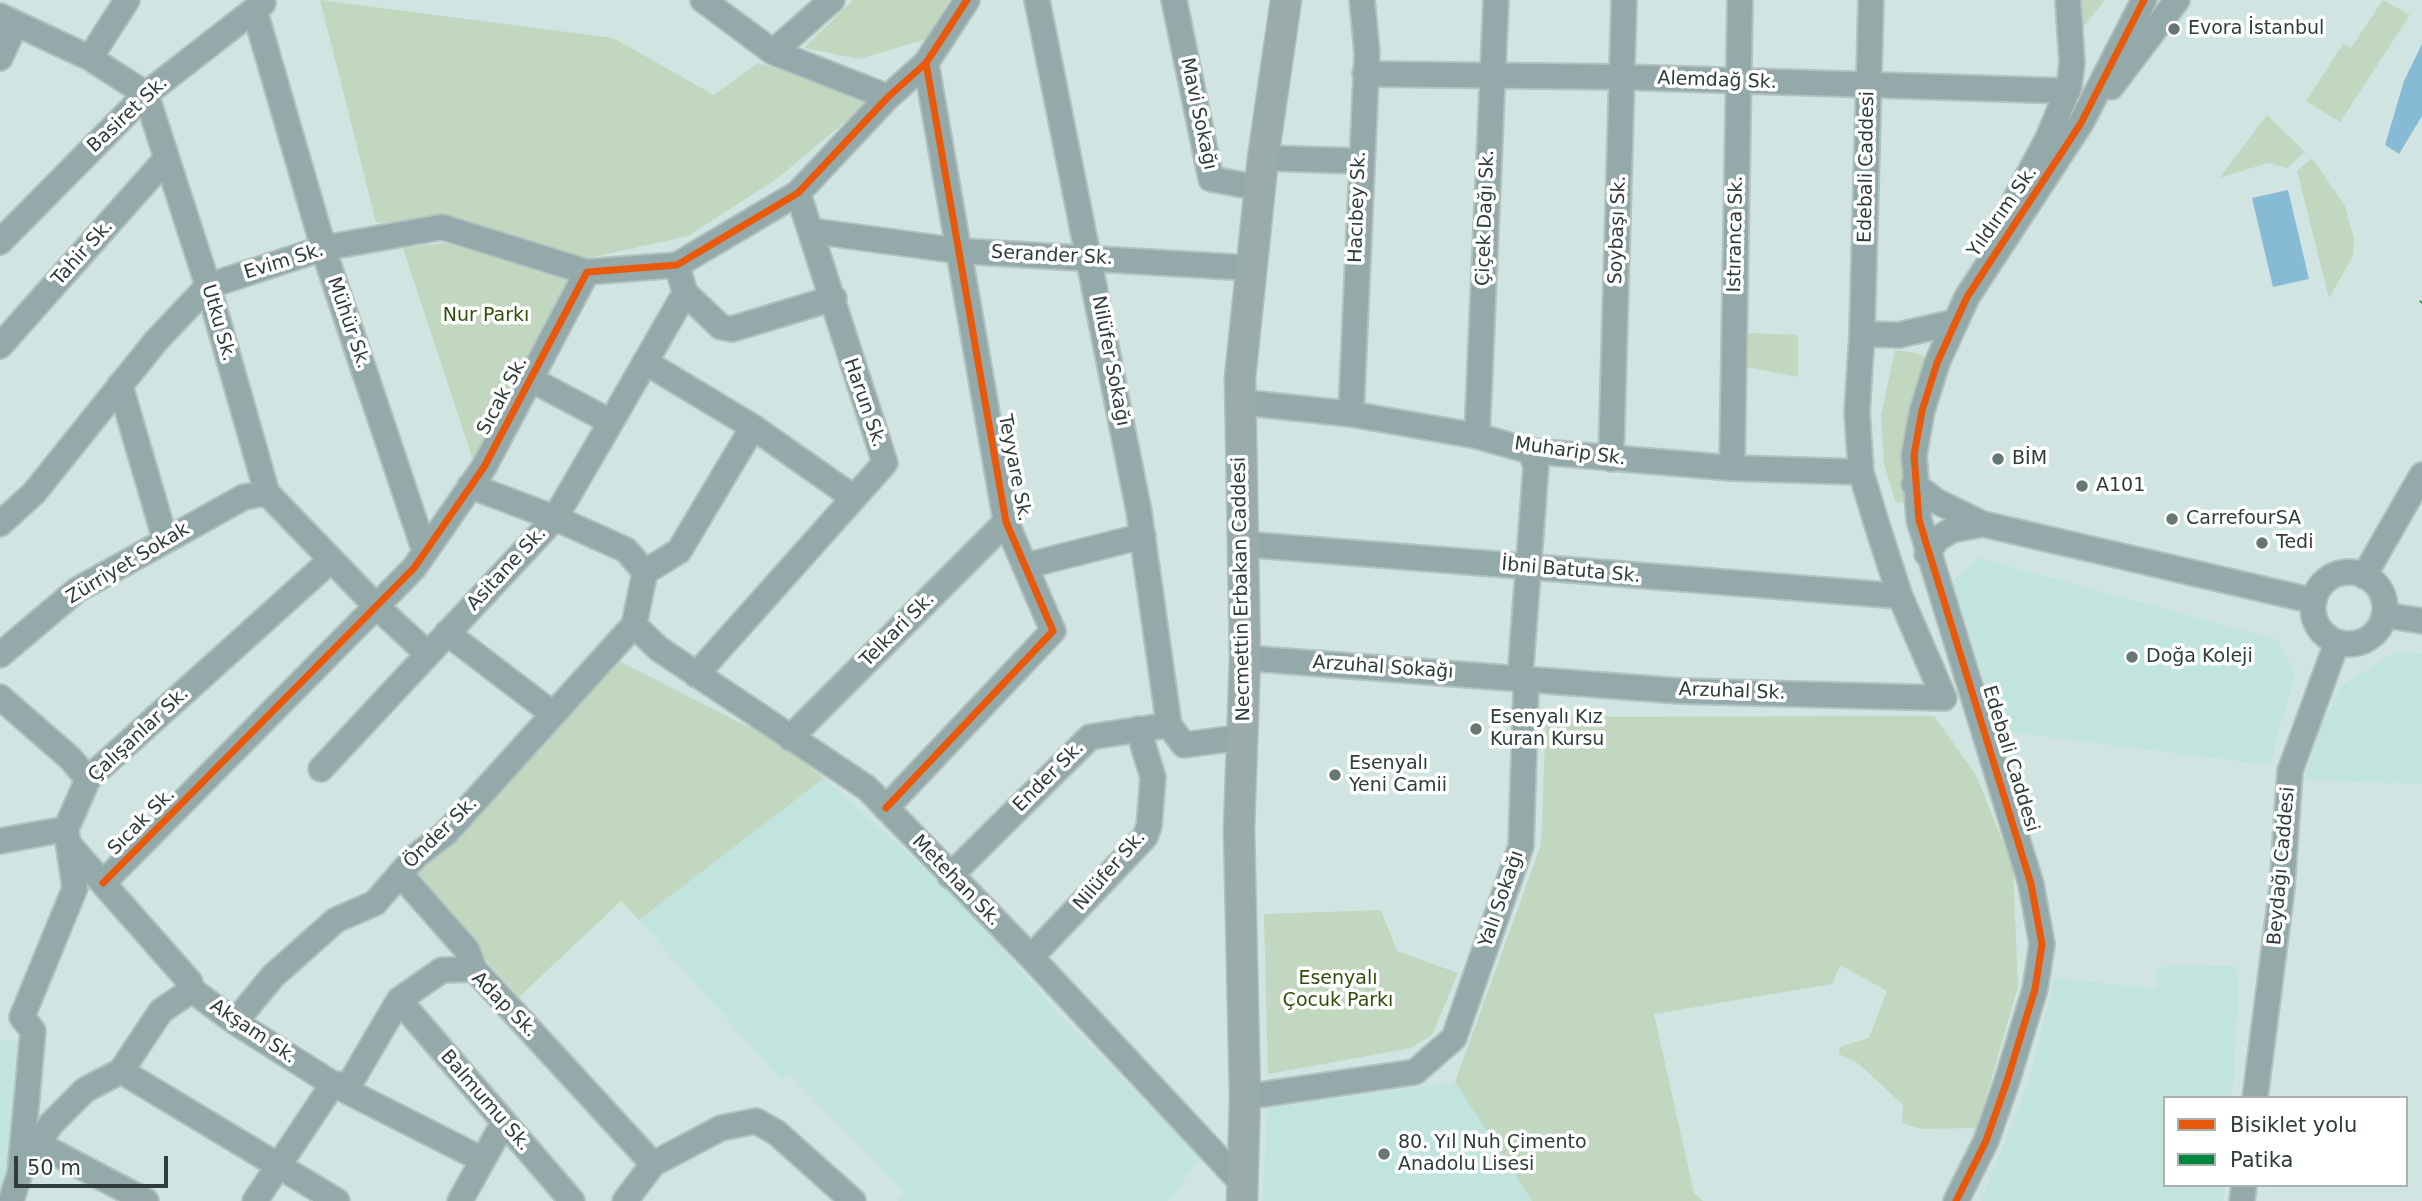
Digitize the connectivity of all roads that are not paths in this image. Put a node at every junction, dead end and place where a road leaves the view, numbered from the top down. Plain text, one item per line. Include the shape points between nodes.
1 (127, 0) edge
2 (704, 0) edge
3 (832, 0) edge
4 (967, 0) edge
5 (1037, 0) edge
6 (1174, 0) edge
7 (1286, 0) edge
8 (1363, 0) edge
9 (1496, 0) edge
10 (1624, 0) edge
11 (1740, 0) edge
12 (1871, 0) edge
13 (2068, 0) edge
14 (2144, 0) edge
15 (2177, 0) edge
16 (260, 6) edge
17 (5, 19) edge
18 (774, 52) junction
19 (0, 58) edge
20 (90, 58) junction
21 (926, 63) junction
22 (1366, 74) junction
23 (1492, 76) junction
24 (1622, 78) junction
25 (1738, 83) junction
26 (1868, 86) junction
27 (2068, 91) junction
28 (146, 94) junction
29 (888, 97) junction
30 (2081, 122) junction
31 (1263, 158) junction
32 (166, 159) junction
33 (1360, 161) junction
34 (2037, 176) junction
35 (1260, 188) junction
36 (798, 193) junction
37 (812, 231) junction
38 (0, 242) edge
39 (324, 248) junction
40 (960, 251) junction
41 (1090, 257) junction
42 (677, 265) junction
43 (1251, 268) junction
44 (587, 272) junction
45 (208, 286) junction
46 (685, 293) junction
47 (834, 298) junction
48 (1955, 322) junction
49 (1862, 334) junction
50 (0, 346) edge
51 (645, 362) junction
52 (530, 379) junction
53 (120, 385) junction
54 (1240, 402) junction
55 (1351, 414) junction
56 (611, 422) junction
57 (753, 427) junction
58 (1477, 436) junction
59 (1530, 450) junction
60 (1611, 459) junction
61 (1732, 468) junction
62 (1861, 472) junction
63 (2422, 475) edge
64 (1914, 484) junction
65 (470, 486) junction
66 (267, 493) junction
67 (854, 498) junction
68 (555, 518) junction
69 (1006, 522) junction
70 (0, 524) edge
71 (1983, 524) junction
72 (1143, 537) junction
73 (165, 539) junction
74 (1242, 544) junction
75 (425, 552) junction
76 (1927, 554) junction
77 (331, 560) junction
78 (1025, 566) junction
79 (1529, 567) junction
80 (645, 572) junction
81 (2364, 576) junction
82 (1900, 596) junction
83 (2314, 601) junction
84 (377, 607) junction
85 (2384, 615) junction
86 (2422, 621) edge
87 (634, 625) junction
88 (447, 633) junction
89 (2337, 642) junction
90 (428, 654) junction
91 (0, 655) edge
92 (1245, 657) junction
93 (696, 675) junction
94 (1520, 678) junction
95 (0, 696) edge
96 (1944, 698) joint
97 (553, 715) junction
98 (1169, 725) junction
99 (1138, 729) junction
100 (1243, 737) junction
101 (790, 738) junction
102 (321, 769) dead end
103 (88, 779) junction
104 (886, 808) junction
105 (68, 838) junction
106 (0, 841) edge
107 (400, 874) junction
108 (950, 876) junction
109 (103, 883) junction
110 (1031, 957) junction
111 (474, 969) junction
112 (192, 990) junction
113 (399, 1000) junction
114 (11, 1020) edge
115 (235, 1022) junction
116 (121, 1071) junction
117 (333, 1084) junction
118 (2255, 1096) edge
119 (1245, 1097) junction
120 (504, 1122) junction
121 (31, 1140) junction
122 (481, 1159) junction
123 (653, 1164) junction
124 (281, 1167) junction
125 (1238, 1194) edge
126 (10, 1201) edge
127 (146, 1201) edge
128 (255, 1201) edge
129 (337, 1201) edge
130 (460, 1201) edge
131 (572, 1201) edge
132 (625, 1201) edge
133 (853, 1201) edge
134 (1956, 1201) edge

1 - 20 street
2 - 18 street
3 - 18 street
4 - 21 street
5 - 41 street, Nilüfer Sokağı
6 - 35 street, Mavi Sokağı via 1212,179
7 - 31 main road, Necmettin Erbakan Caddesi
8 - 22 street, Hacıbey Sk.
9 - 23 street, Çiçek Dağı Sk.
10 - 24 street, Soybaşı Sk.
11 - 25 street, Istıranca Sk.
12 - 26 street, Edebali Caddesi
13 - 27 street, Yıldırım Sk. via 2072,63
14 - 30 street
15 - 30 street
16 - 28 street, Basiret Sk.
16 - 39 street, Mühür Sk.
17 - 19 street via 12,32
17 - 20 street
18 - 29 street
20 - 28 street
21 - 29 street
21 - 40 street, Teyyare Sk.
22 - 23 street, Alemdağ Sk.
22 - 33 street, Hacıbey Sk.
23 - 24 street, Alemdağ Sk.
23 - 58 street, Çiçek Dağı Sk.
24 - 25 street, Alemdağ Sk.
24 - 60 street, Soybaşı Sk.
25 - 26 street, Alemdağ Sk.
25 - 61 street, Istıranca Sk.
26 - 27 street, Alemdağ Sk.
26 - 49 street, Edebali Caddesi
27 - 34 street, Yıldırım Sk.
28 - 32 street, Utku Sk.
28 - 38 street, Basiret Sk.
29 - 36 street
30 - 34 street, Yıldırım Sk.
31 - 33 street
31 - 35 main road, Necmettin Erbakan Caddesi
32 - 45 street, Utku Sk.
32 - 50 street, Tahir Sk.
33 - 55 street, Hacıbey Sk.
34 - 48 street, Yıldırım Sk.
35 - 43 main road, Necmettin Erbakan Caddesi
36 - 37 street, Harun Sk.
36 - 42 street
37 - 40 street, Serander Sk.
37 - 47 street, Harun Sk.
39 - 44 street, Evim Sk. via 442,227
39 - 45 street, Evim Sk.
39 - 75 street, Mühür Sk.
40 - 41 street, Serander Sk.
40 - 69 street, Teyyare Sk.
41 - 43 street, Serander Sk.
41 - 72 street, Nilüfer Sokağı
42 - 44 street
42 - 46 street
43 - 54 main road, Necmettin Erbakan Caddesi
44 - 52 street, Sıcak Sk.
45 - 53 street, Evim Sk.
45 - 66 street, Utku Sk.
46 - 47 street via 721,327 732,329
46 - 51 street, Asitane Sk.
47 - 67 street, Harun Sk. via 839,330 885,463
48 - 49 street via 1899,335
48 - 64 street, Edebali Caddesi via 1922,411
49 - 62 street, Edebali Caddesi via 1857,412
51 - 56 street, Asitane Sk.
51 - 57 street
52 - 56 street
52 - 65 street, Sıcak Sk.
53 - 70 street, Evim Sk. via 34,493
53 - 73 street
54 - 55 street, Muharip Sk.
54 - 74 main road, Necmettin Erbakan Caddesi
55 - 58 street, Muharip Sk.
56 - 68 street, Asitane Sk.
57 - 67 street
57 - 80 street via 679,551
58 - 59 street, Muharip Sk.
59 - 60 street, Muharip Sk.
59 - 79 street, Yalı Sokağı via 1536,466
60 - 61 street, Muharip Sk.
61 - 62 street, Muharip Sk.
62 - 82 street, Edebali Caddesi
63 - 81 street
64 - 71 street via 1936,501
64 - 76 street, Edebali Caddesi
65 - 68 street
65 - 75 street, Sıcak Sk.
66 - 73 street, Zürriyet Sokak via 244,497
66 - 77 street, Utku Sk.
67 - 93 street, Harun Sk.
68 - 80 street via 626,550
68 - 88 street, Asitane Sk.
69 - 78 street, Teyyare Sk.
69 - 101 street, Telkari Sk.
71 - 76 street via 1952,530 1937,539
71 - 83 street
72 - 78 street
72 - 98 street, Nilüfer Sokağı
73 - 91 street, Zürriyet Sokak via 78,590
74 - 79 street, İbni Batuta Sk.
74 - 92 main road, Necmettin Erbakan Caddesi
75 - 84 street, Sıcak Sk.
76 - 134 street, Edebali Caddesi via 2031,884 2042,944 2035,989 2007,1082 1986,1141
77 - 84 street, Utku Sk.
77 - 103 street, Çalışanlar Sk.
78 - 104 street, Teyyare Sk. via 1053,631
79 - 82 street, İbni Batuta Sk.
79 - 94 street, Yalı Sokağı
80 - 87 street
81 - 83 street via 2354,572 2333,576 2324,582
81 - 85 street via 2379,587
82 - 96 street, Edebali Caddesi
83 - 89 street via 2321,630
84 - 90 street, Utku Sk.
84 - 109 street, Sıcak Sk.
85 - 86 street
85 - 89 street via 2372,635 2350,644
87 - 93 street, Metehan Sk.
87 - 97 street, Önder Sk.
88 - 90 street, Asitane Sk.
88 - 97 street
89 - 118 street, Beydağı Caddesi via 2290,771 2282,888
90 - 102 street, Asitane Sk.
92 - 94 street, Arzuhal Sokağı
92 - 100 main road, Necmettin Erbakan Caddesi
93 - 101 street, Metehan Sk.
94 - 96 street, Arzuhal Sk. via 1680,691
94 - 119 street, Yalı Sokağı via 1526,690 1521,846 1454,1038 1415,1072
95 - 103 street
97 - 107 street, Önder Sk. via 446,833
98 - 99 street, Ender Sk.
98 - 100 street via 1184,745
99 - 108 street, Ender Sk. via 1090,737
99 - 110 street, Nilüfer Sk. via 1153,777 1145,837
100 - 119 main road, Necmettin Erbakan Caddesi via 1240,829
101 - 104 street, Metehan Sk. via 867,789
103 - 105 street, Çalışanlar Sk.
104 - 108 street, Metehan Sk.
105 - 106 street
105 - 109 street, Akşam Sk.
105 - 114 street via 75,888
107 - 111 street via 467,950
107 - 115 street, Önder Sk. via 375,904 336,920 273,975
108 - 110 street, Metehan Sk.
109 - 112 street, Akşam Sk. via 190,982
110 - 125 street, Metehan Sk.
111 - 113 street, Adap Sk. via 442,970
111 - 123 street, Adap Sk.
112 - 115 street, Akşam Sk.
112 - 116 street via 161,1011
113 - 117 street, Adap Sk. via 349,1085
113 - 120 street, Balmumu Sk.
114 - 121 street via 33,1031
115 - 117 street, Akşam Sk.
116 - 121 street via 85,1090
116 - 124 street
117 - 122 street, Akşam Sk.
117 - 124 street, Adap Sk.
119 - 125 main road, Necmettin Erbakan Caddesi
120 - 122 street
120 - 131 street, Balmumu Sk.
121 - 126 street
121 - 127 street
122 - 130 street
123 - 132 street
123 - 133 street via 720,1128 755,1121 777,1133
124 - 128 street, Adap Sk.
124 - 129 street

